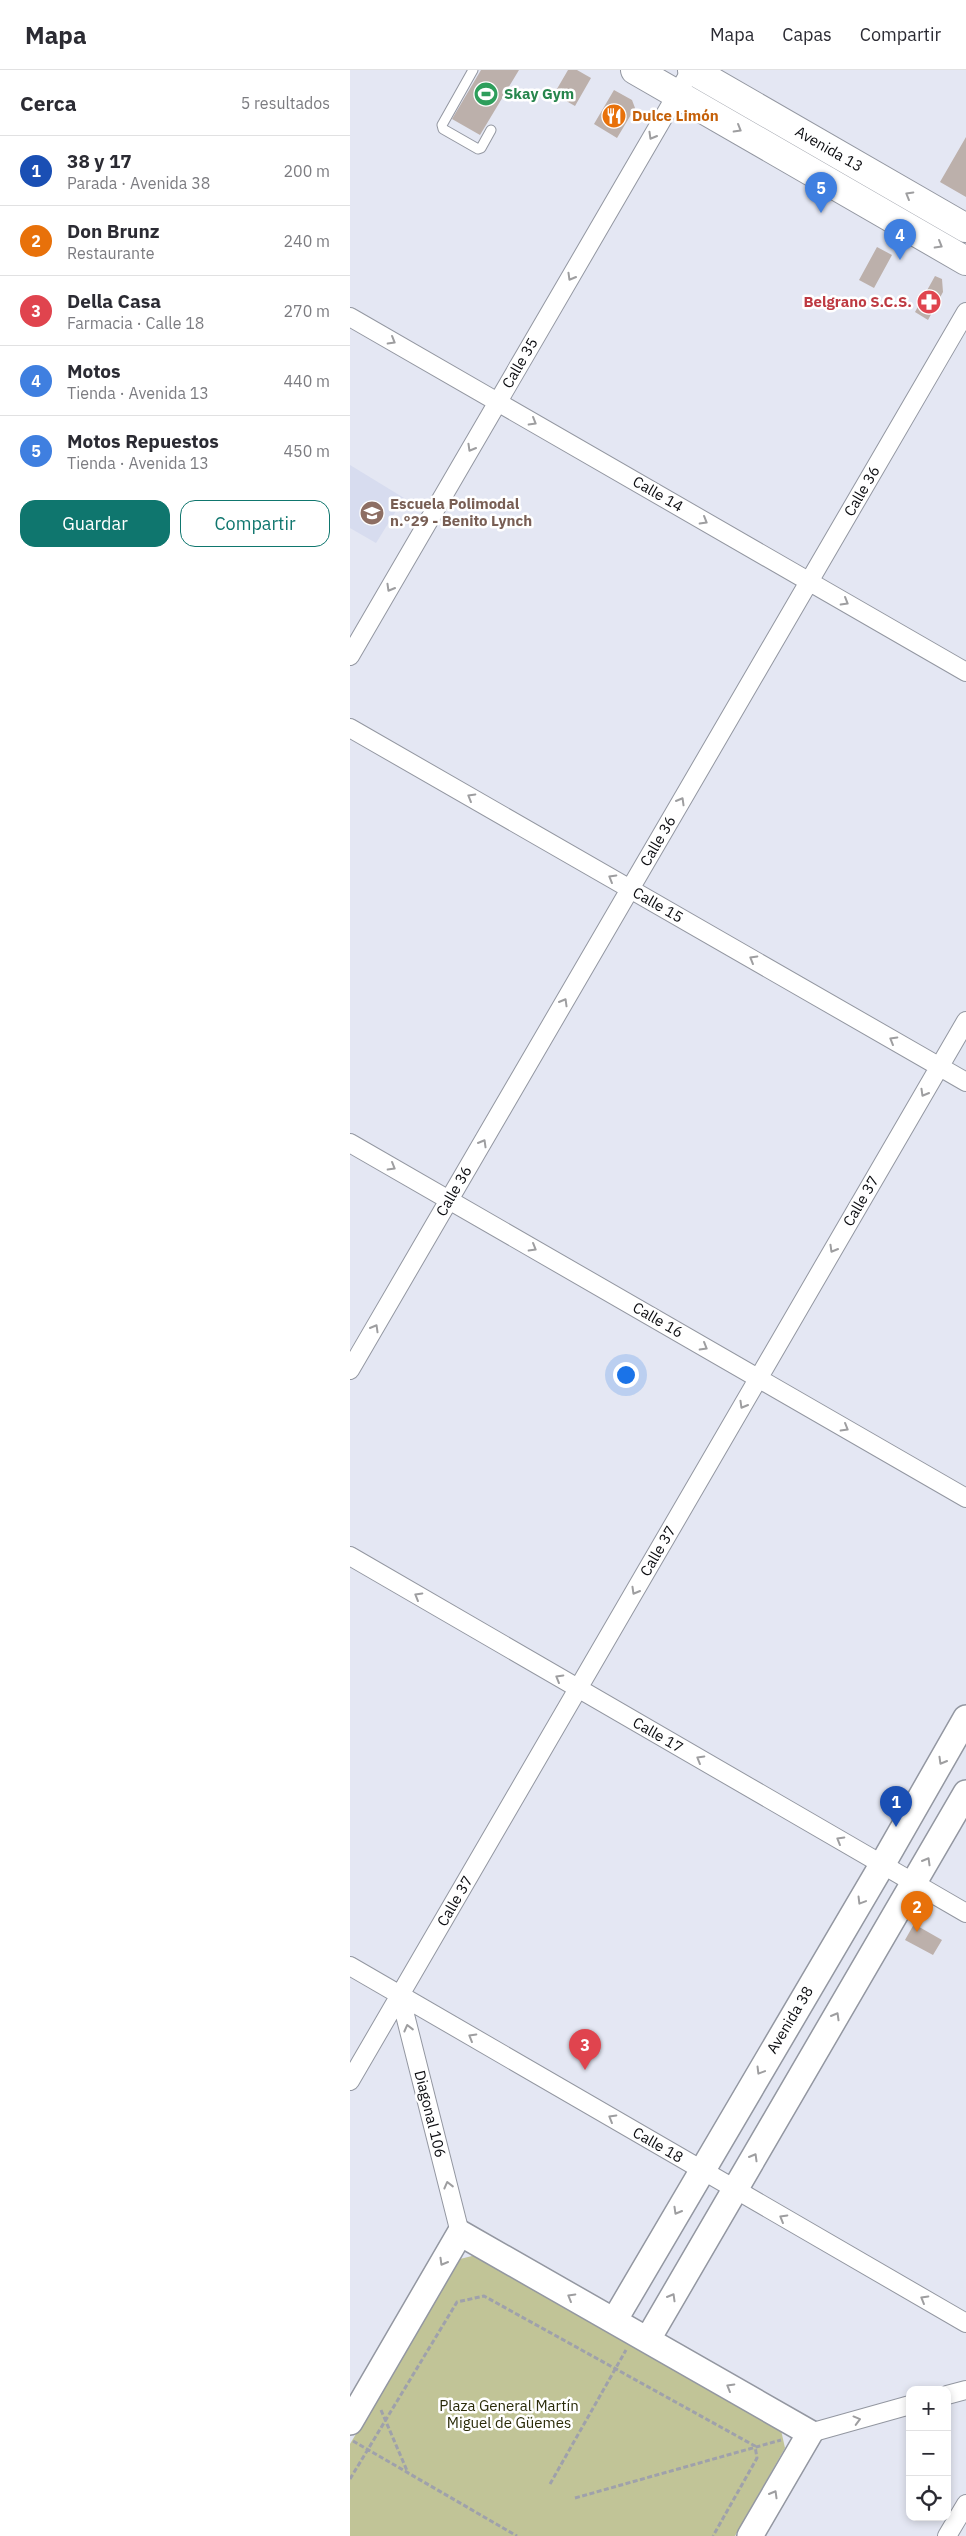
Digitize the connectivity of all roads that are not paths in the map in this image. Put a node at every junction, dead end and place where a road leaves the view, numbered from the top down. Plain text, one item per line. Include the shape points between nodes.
1 (473, 70) edge
2 (635, 70) edge
3 (691, 70) edge
4 (677, 94) junction
5 (492, 130) dead end
6 (966, 228) edge
7 (966, 261) edge
8 (966, 312) edge
9 (350, 317) edge
10 (498, 402) junction
11 (809, 581) junction
12 (350, 656) edge
13 (966, 672) edge
14 (350, 728) edge
15 (630, 889) junction
16 (966, 1021) edge
17 (939, 1067) junction
18 (966, 1082) edge
19 (350, 1143) edge
20 (449, 1200) junction
21 (350, 1370) edge
22 (758, 1378) junction
23 (966, 1498) edge
24 (350, 1556) edge
25 (578, 1689) junction
26 (966, 1718) edge
27 (966, 1793) edge
28 (882, 1865) junction
29 (914, 1883) junction
30 (966, 1913) edge
31 (350, 1966) edge
32 (400, 1995) junction
33 (350, 2081) edge
34 (701, 2170) junction
35 (735, 2190) junction
36 (460, 2233) junction
37 (614, 2321) junction
38 (966, 2323) edge
39 (642, 2336) junction
40 (359, 2385) edge
41 (966, 2390) edge
42 (951, 2394) edge
43 (906, 2407) edge
44 (350, 2425) edge
45 (810, 2433) junction
46 (966, 2504) edge
47 (750, 2536) edge
48 (947, 2536) edge

1 - 5 lane via 442,125 443,129 478,149
2 - 4 main road, Avenida 13
3 - 4 street, Calle 35
6 -> 3 main road, Avenida 13
4 -> 7 main road, Avenida 13
4 -> 10 street, Calle 35
8 - 11 street, Calle 36
9 -> 10 street, Calle 14
10 -> 11 street, Calle 14
10 -> 12 street, Calle 35
11 -> 13 street, Calle 14
15 -> 11 street, Calle 36
15 -> 14 street, Calle 15
17 -> 15 street, Calle 15
20 -> 15 street, Calle 36
16 - 17 street, Calle 37
17 - 18 street, Calle 15
17 -> 22 street, Calle 37
19 -> 20 street, Calle 16
21 -> 20 street, Calle 36
20 -> 22 street, Calle 16
22 -> 23 street, Calle 16
22 -> 25 street, Calle 37
25 -> 24 street, Calle 17
28 -> 25 street, Calle 17
25 - 32 street, Calle 37
26 -> 28 main road, Avenida 38
29 -> 27 main road
28 - 29 street, Calle 17
28 -> 34 main road, Avenida 38
29 - 30 street, Calle 17
35 -> 29 main road
31 - 32 street, Calle 18
32 - 33 street, Calle 37
34 -> 32 street, Calle 18
36 -> 32 street, Diagonal 106
34 - 35 street, Calle 18
34 -> 37 main road, Avenida 38
38 -> 35 street, Calle 18
39 -> 35 main road
37 -> 36 main road
36 -> 40 main road
37 - 39 main road
45 -> 39 main road
40 - 44 main road
41 - 42 street
45 -> 43 street
47 -> 45 main road
46 - 48 street

